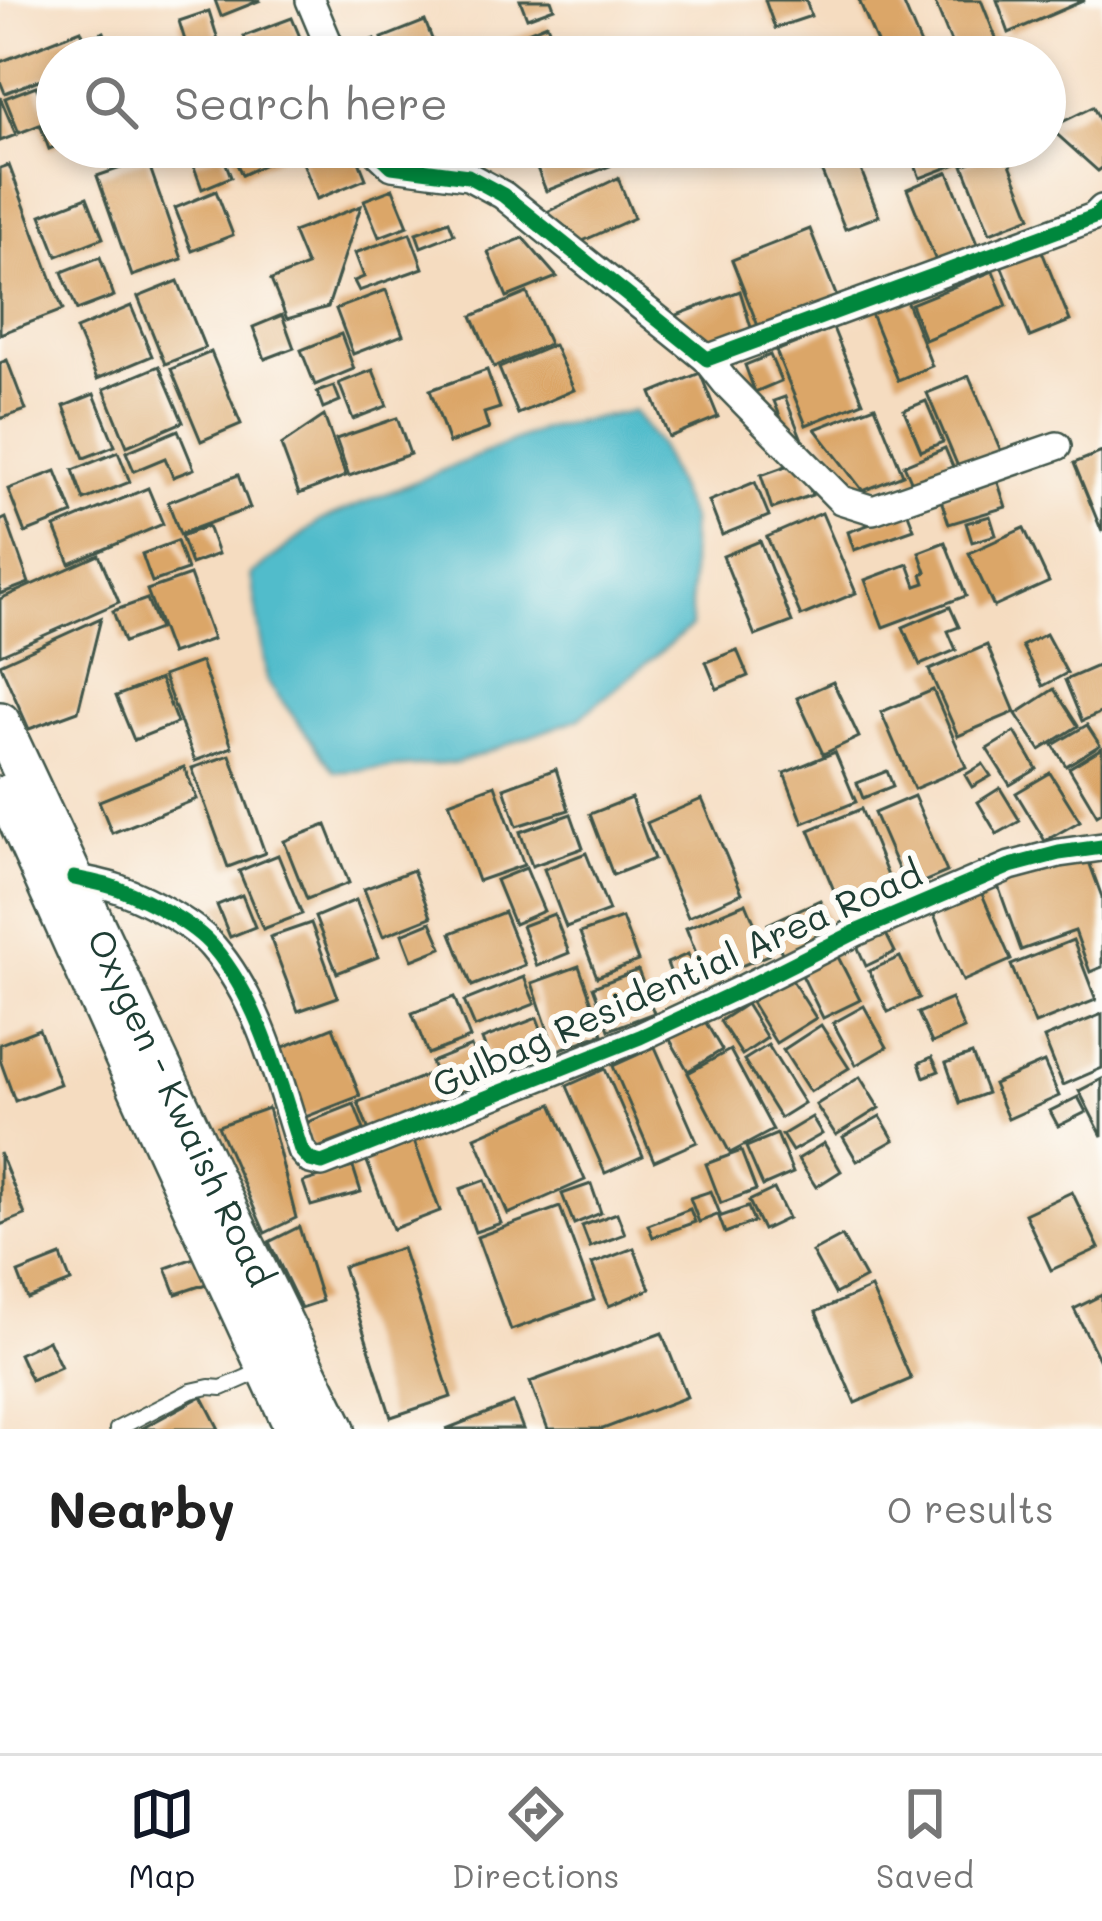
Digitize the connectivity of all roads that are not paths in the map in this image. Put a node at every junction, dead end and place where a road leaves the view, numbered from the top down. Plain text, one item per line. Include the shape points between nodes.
1 (310, 0) edge
2 (325, 36) edge
3 (407, 168) edge
4 (1102, 209) edge
5 (707, 359) junction
6 (1057, 446) dead end
7 (0, 722) edge
8 (0, 780) edge
9 (1102, 847) edge
10 (74, 878) junction
11 (268, 1368) junction
12 (117, 1429) edge
13 (295, 1429) edge
14 (335, 1429) edge

1 - 2 street
3 - 5 street via 468,176 503,195
4 - 5 street
5 - 6 street via 842,500 873,510
7 - 10 main road, Oxygen - Kwaish Road
8 - 11 main road, Oxygen - Kwaish Road
9 - 10 street, Gulbag Residential Area Road via 1010,866 640,1037 322,1163 301,1150 247,996 212,945 119,889
10 - 14 main road, Oxygen - Kwaish Road
11 - 12 lane via 191,1391
11 - 13 main road, Oxygen - Kwaish Road

